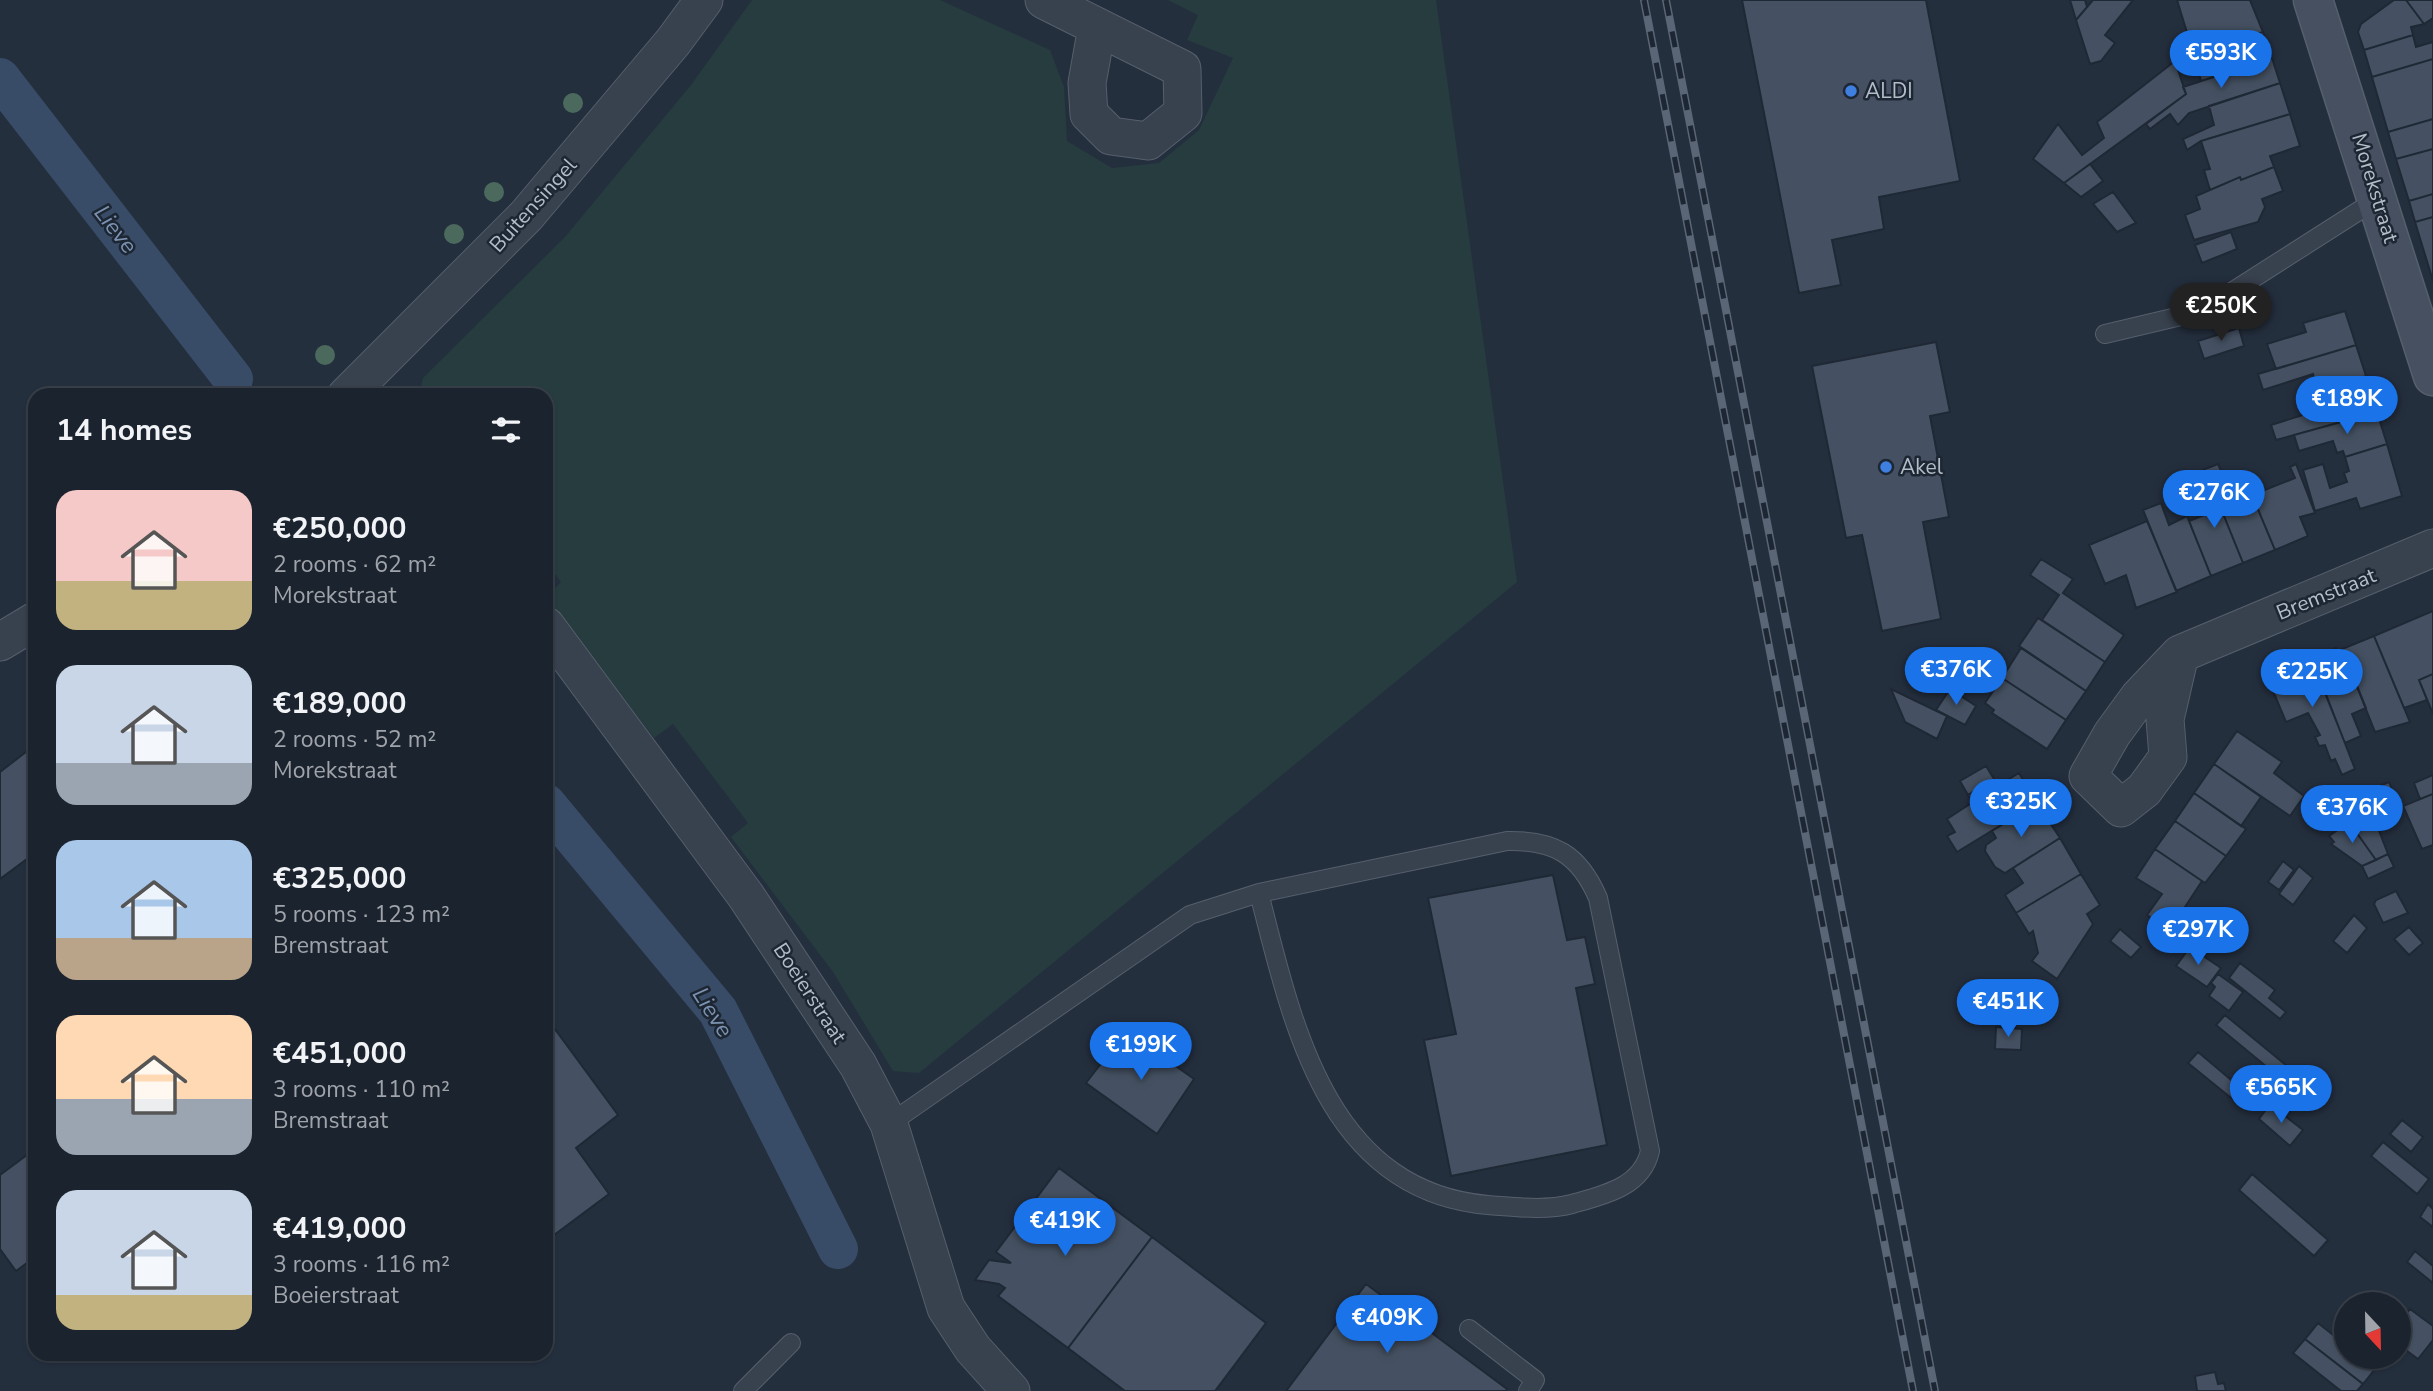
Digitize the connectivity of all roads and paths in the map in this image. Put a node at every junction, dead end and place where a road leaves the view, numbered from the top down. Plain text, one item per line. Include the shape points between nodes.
1 (704, 0) edge
2 (1044, 0) edge
3 (2320, 3) edge
4 (1097, 27) dead end
5 (2379, 198) junction
6 (2105, 334) dead end
7 (2433, 376) edge
8 (364, 388) edge
9 (2433, 548) edge
10 (28, 625) edge
11 (553, 635) edge
12 (0, 642) edge
13 (2180, 654) dead end
14 (1258, 893) junction
15 (889, 1124) junction
16 (1469, 1329) dead end
17 (791, 1343) dead end
18 (743, 1391) edge
19 (1011, 1391) edge
20 (1528, 1391) edge

1 - 8 street, Buitensingel via 526,216
2 - 4 street
3 - 5 street, Morekstraat
5 - 6 lane via 2202,311
5 - 7 street, Morekstraat
9 - 13 street, Bremstraat
10 - 12 street
11 - 15 street, Boeierstraat via 746,896 858,1065
14 - 14 lane via 1507,841 1537,841 1570,855 1598,898 1650,1152 1646,1168 1624,1186 1555,1208 1465,1203 1409,1185 1357,1141 1310,1068 1290,1013
14 - 15 lane via 1190,915
15 - 19 street, Boeierstraat via 946,1308 973,1349
16 - 20 lane via 1535,1380
17 - 18 lane

